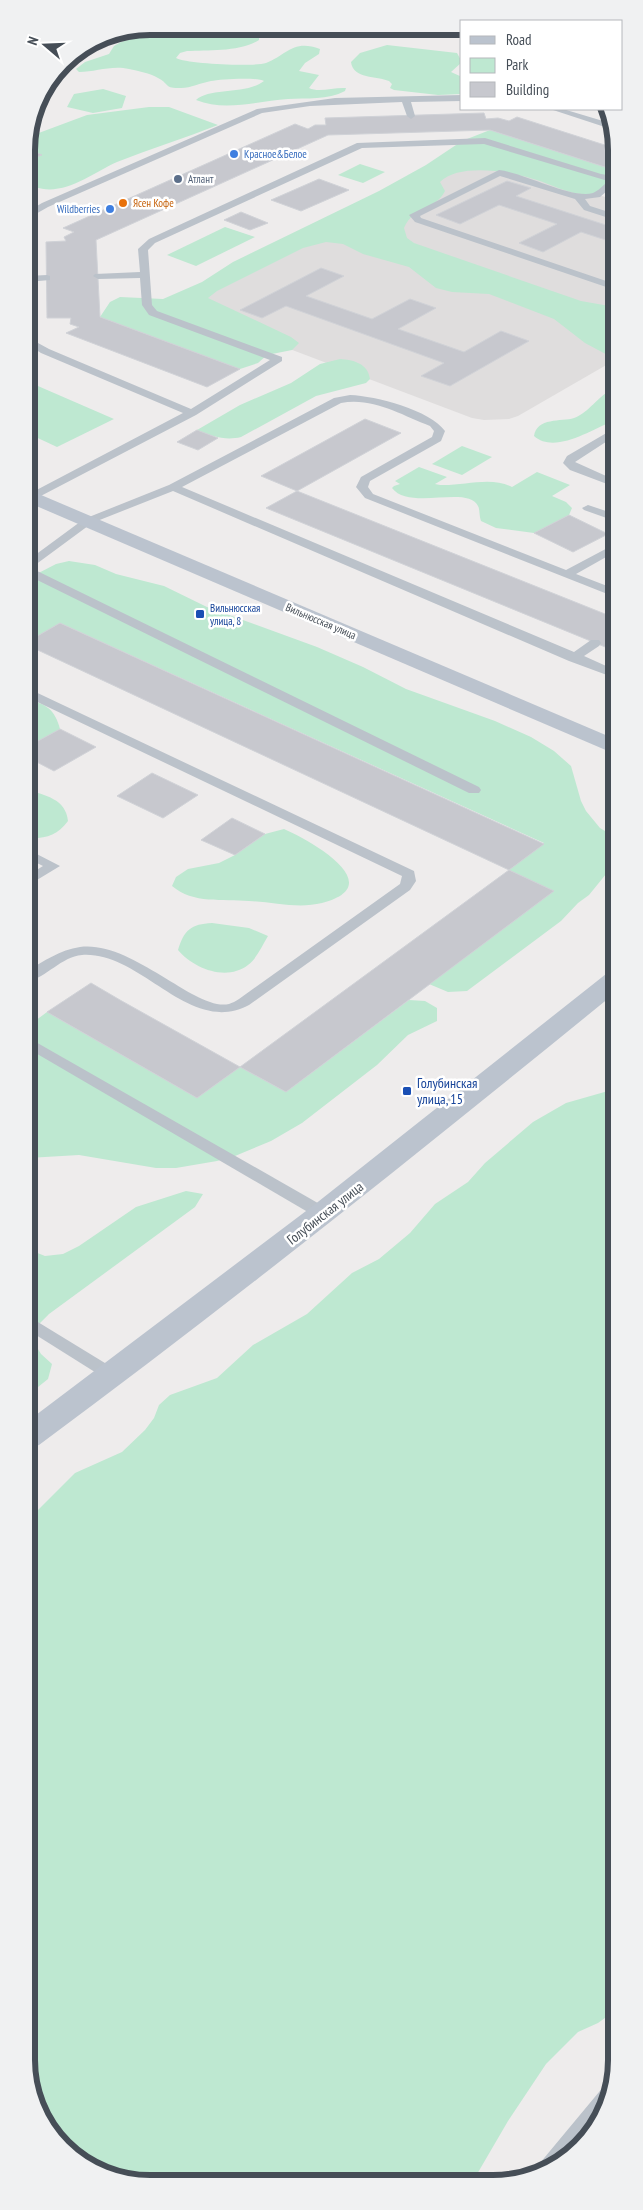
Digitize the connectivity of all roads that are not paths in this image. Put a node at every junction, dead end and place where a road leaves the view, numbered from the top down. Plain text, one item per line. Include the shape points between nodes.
1 (460, 98) edge
2 (406, 100) junction
3 (557, 110) edge
4 (410, 116) dead end
5 (606, 125) edge
6 (415, 133) dead end
7 (418, 144) junction
8 (608, 179) edge
9 (608, 185) edge
10 (578, 197) junction
11 (35, 211) edge
12 (608, 215) edge
13 (145, 275) junction
14 (98, 276) dead end
15 (47, 278) dead end
16 (35, 279) edge
17 (608, 285) edge
18 (35, 345) edge
19 (192, 413) junction
20 (608, 435) edge
21 (608, 481) edge
22 (173, 487) junction
23 (35, 493) edge
24 (35, 499) edge
25 (588, 508) dead end
26 (608, 515) edge
27 (88, 521) junction
28 (608, 551) edge
29 (35, 560) edge
30 (567, 574) junction
31 (35, 575) edge
32 (608, 590) edge
33 (595, 642) dead end
34 (573, 658) junction
35 (608, 671) edge
36 (35, 696) edge
37 (608, 744) edge
38 (474, 790) dead end
39 (35, 857) edge
40 (35, 877) edge
41 (35, 973) edge
42 (608, 986) edge
43 (35, 1045) edge
44 (324, 1214) junction
45 (35, 1326) edge
46 (112, 1376) junction
47 (35, 1432) edge
48 (596, 2110) edge
49 (564, 2150) edge

1 - 2 lane
2 - 4 lane
2 - 11 lane via 287,105 260,111
3 - 5 lane
6 - 7 lane
7 - 8 lane via 493,143
7 - 13 lane via 360,145 164,235 143,249
9 - 10 lane via 597,195
10 - 12 lane via 587,208
10 - 17 lane via 499,173 414,215 418,220
13 - 14 lane
13 - 19 lane via 147,305 154,313 278,359
15 - 16 lane
18 - 19 lane
19 - 23 lane
20 - 21 lane via 571,458 569,463
22 - 27 lane
22 - 30 lane via 338,400 352,396 366,398 434,424 440,431 437,439 365,479 362,487 370,496
22 - 34 lane
24 - 27 street, Вильнюсская улица
25 - 26 lane
27 - 29 lane
27 - 37 street, Вильнюсская улица
28 - 30 lane
30 - 32 lane
31 - 38 lane
33 - 34 lane
34 - 35 lane
36 - 41 lane via 409,874 409,881 244,1002 228,1009 206,1005 115,955 80,951
39 - 40 lane via 53,866
42 - 44 street, Голубинская улица
43 - 44 lane
44 - 46 street, Голубинская улица
45 - 46 lane
46 - 47 street, Голубинская улица
48 - 49 lane

